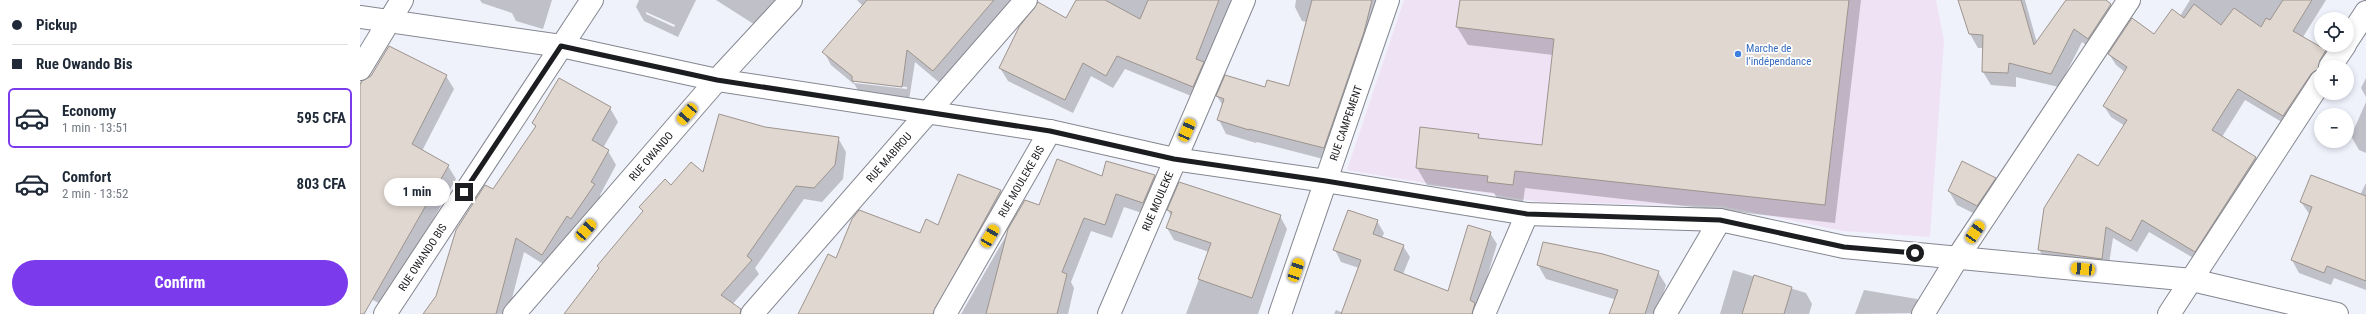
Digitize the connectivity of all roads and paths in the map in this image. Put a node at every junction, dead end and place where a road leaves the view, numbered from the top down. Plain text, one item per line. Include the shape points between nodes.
1 (402, 0) edge
2 (592, 0) edge
3 (791, 0) edge
4 (1026, 0) edge
5 (1244, 0) edge
6 (1388, 0) edge
7 (2129, 0) edge
8 (2366, 12) edge
9 (360, 16) edge
10 (389, 22) junction
11 (2354, 30) edge
12 (561, 46) junction
13 (360, 68) edge
14 (717, 80) junction
15 (2314, 92) edge
16 (927, 112) junction
17 (1050, 131) junction
18 (1174, 159) junction
19 (1326, 181) junction
20 (1527, 214) junction
21 (1720, 220) junction
22 (1958, 257) junction
23 (2192, 280) junction
24 (385, 314) edge
25 (514, 314) edge
26 (752, 314) edge
27 (945, 314) edge
28 (1109, 314) edge
29 (1280, 314) edge
30 (1484, 314) edge
31 (1665, 314) edge
32 (1923, 314) edge
33 (2169, 314) edge
34 (2337, 314) edge

1 - 10 street
2 - 12 street, RUE OWANDO BIS
3 - 14 street, RUE OWANDO
4 - 16 street, RUE MABIROU
5 - 18 street, RUE MOULEKE
6 - 19 street, RUE CAMPEMENT
7 - 22 street
8 - 11 street
9 - 10 street
10 - 12 street
10 - 13 street
12 - 14 street
12 - 24 street, RUE OWANDO BIS
14 - 16 street
14 - 25 street, RUE OWANDO
15 - 23 street
16 - 17 street
16 - 26 street, RUE MABIROU
17 - 18 street
17 - 27 street, RUE MOULEKE BIS
18 - 19 street
18 - 28 street, RUE MOULEKE
19 - 20 street
19 - 29 street, RUE CAMPEMENT
20 - 21 street
20 - 30 street
21 - 22 street via 1844,247
21 - 31 street
22 - 23 street
22 - 32 street
23 - 33 street
23 - 34 street

